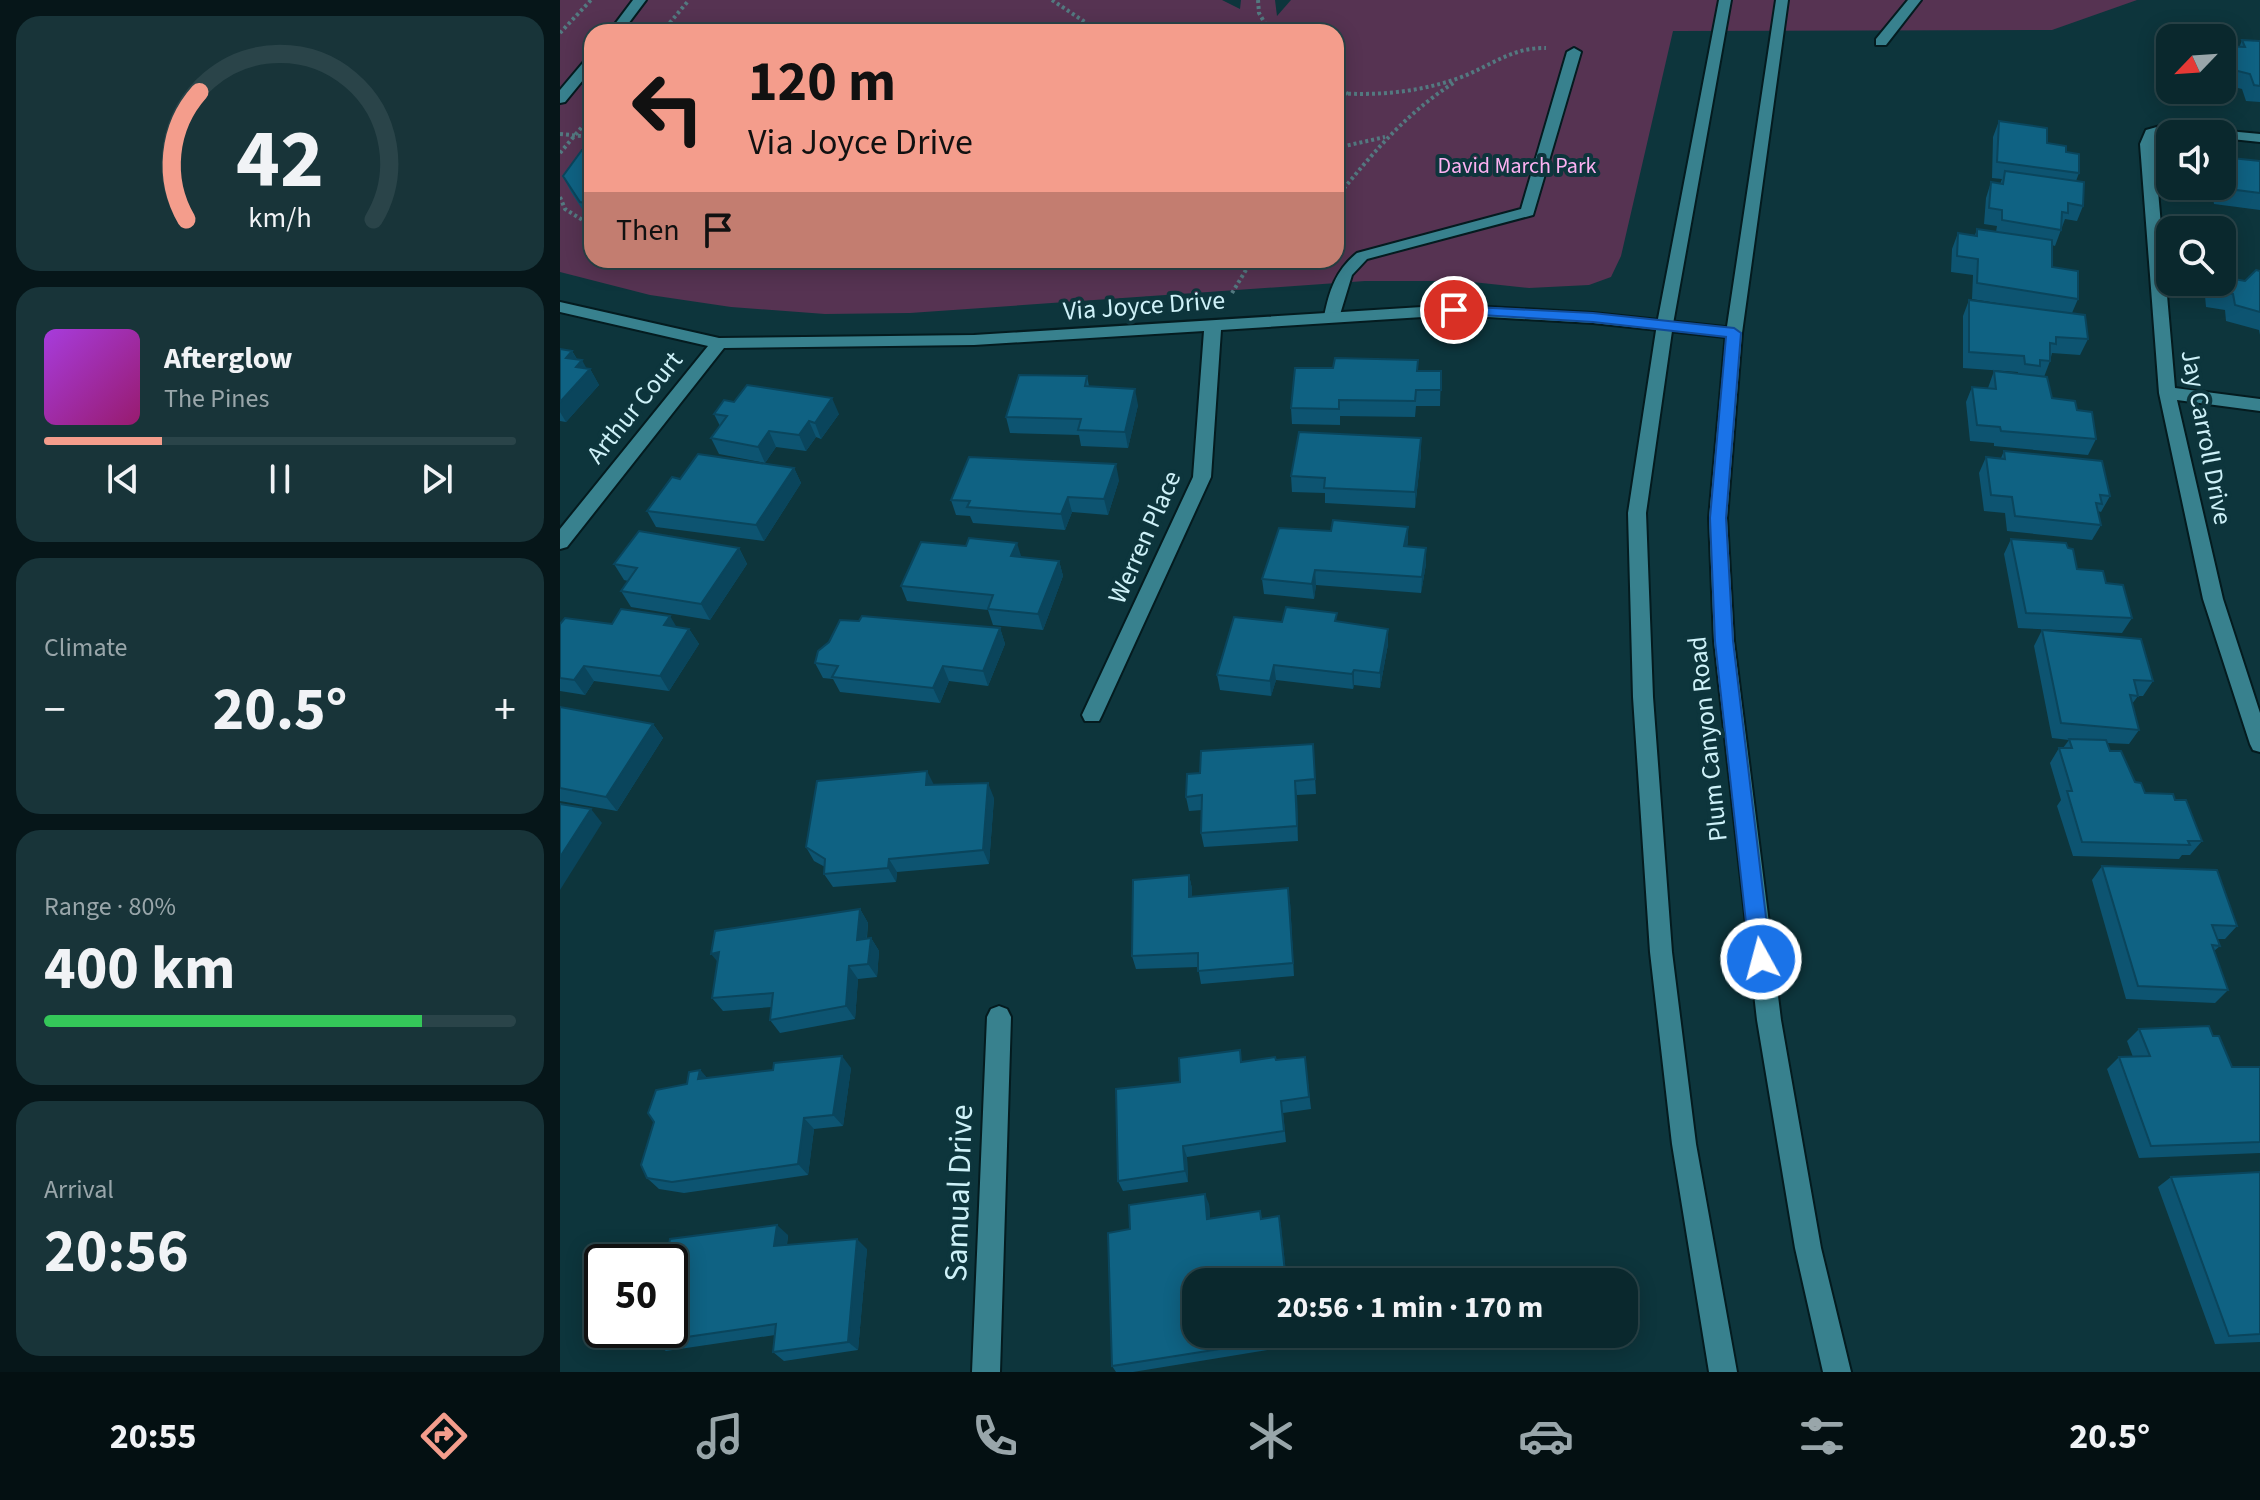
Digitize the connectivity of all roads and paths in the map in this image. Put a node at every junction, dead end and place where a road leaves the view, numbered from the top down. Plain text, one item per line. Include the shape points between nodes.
1 (591, 0) edge
2 (640, 0) edge
3 (678, 0) edge
4 (689, 0) edge
5 (1052, 0) edge
6 (1258, 0) edge
7 (1725, 0) edge
8 (1782, 0) edge
9 (1915, 0) edge
10 (621, 24) edge
11 (669, 24) edge
12 (1088, 24) edge
13 (1265, 24) edge
14 (560, 33) edge
15 (1881, 42) dead end
16 (1574, 52) joint
17 (584, 71) edge
18 (1462, 77) junction
19 (1344, 91) edge
20 (1344, 94) edge
21 (1349, 94) junction
22 (560, 99) edge
23 (584, 124) edge
24 (2156, 131) edge
25 (560, 134) edge
26 (575, 135) junction
27 (584, 136) edge
28 (2236, 136) edge
29 (1386, 137) junction
30 (2260, 138) edge
31 (1344, 146) edge
32 (560, 153) edge
33 (1344, 188) edge
34 (560, 197) edge
35 (584, 221) edge
36 (560, 307) edge
37 (1332, 317) junction
38 (1213, 324) junction
39 (1665, 324) junction
40 (1734, 333) junction
41 (719, 343) junction
42 (2167, 393) junction
43 (2260, 405) edge
44 (560, 542) edge
45 (1092, 715) dead end
46 (2260, 744) edge
47 (999, 1017) dead end
48 (986, 1372) edge
49 (1723, 1372) edge
50 (1837, 1372) edge

1 - 14 path
2 - 10 street
3 - 4 path
4 - 11 path
5 - 12 path
6 - 13 path
7 - 39 street
8 - 40 street, Plum Canyon Road
9 - 15 street
16 - 18 path via 1534,46 1500,56
16 - 37 street via 1528,212 1362,256 1348,266 1339,283
17 - 22 street
18 - 21 path via 1411,93
18 - 29 path via 1425,101
19 - 21 path
20 - 21 path
23 - 26 path
24 - 42 street, Jay Carroll Drive via 2147,144
25 - 26 path
26 - 27 path
26 - 32 path
28 - 30 street
29 - 31 path
29 - 33 path
34 - 35 path via 565,209
36 - 41 street, Via Joyce Drive
37 - 38 street, Via Joyce Drive
37 - 39 street, Via Joyce Drive via 1454,310
38 - 41 street, Via Joyce Drive via 974,340
38 - 45 street, Werren Place via 1202,477
39 - 40 street, Via Joyce Drive
39 - 49 street via 1637,513 1643,697 1661,952 1682,1129
40 - 50 street, Plum Canyon Road via 1718,518 1724,641 1769,1020 1808,1248
41 - 44 street, Arthur Court
42 - 43 street
42 - 46 street, Jay Carroll Drive via 2213,599
47 - 48 street, Samual Drive

